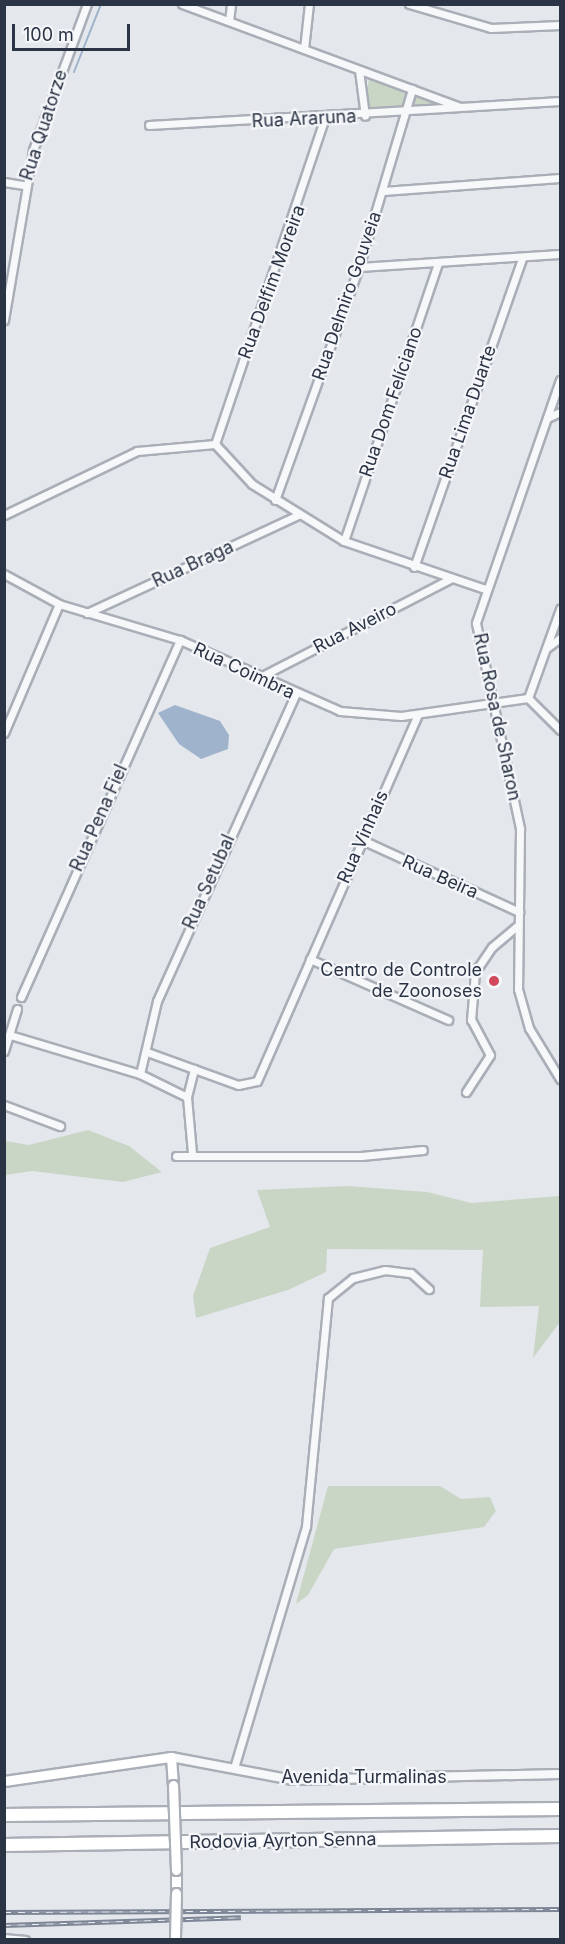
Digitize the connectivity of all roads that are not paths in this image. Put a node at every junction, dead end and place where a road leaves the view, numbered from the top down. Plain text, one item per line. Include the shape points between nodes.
1 (87, 4) edge
2 (182, 4) edge
3 (231, 4) edge
4 (309, 4) edge
5 (409, 4) edge
6 (229, 21) junction
7 (561, 25) edge
8 (304, 49) junction
9 (359, 70) junction
10 (412, 89) junction
11 (561, 101) edge
12 (460, 107) junction
13 (405, 114) junction
14 (365, 116) junction
15 (325, 118) junction
16 (149, 125) dead end
17 (561, 178) edge
18 (4, 182) edge
19 (24, 185) junction
20 (383, 191) junction
21 (561, 254) edge
22 (522, 258) junction
23 (438, 264) junction
24 (359, 267) junction
25 (4, 320) edge
26 (561, 380) edge
27 (561, 412) edge
28 (547, 418) junction
29 (215, 444) junction
30 (275, 500) junction
31 (4, 515) edge
32 (298, 515) junction
33 (344, 541) junction
34 (414, 567) junction
35 (4, 574) edge
36 (450, 579) junction
37 (485, 589) junction
38 (59, 604) junction
39 (561, 609) edge
40 (87, 614) junction
41 (559, 622) edge
42 (561, 638) edge
43 (180, 640) junction
44 (547, 648) junction
45 (260, 678) junction
46 (295, 695) junction
47 (528, 698) junction
48 (493, 703) junction
49 (418, 715) junction
50 (561, 730) edge
51 (4, 733) edge
52 (362, 840) junction
53 (519, 912) junction
54 (518, 926) junction
55 (310, 959) junction
56 (21, 997) dead end
57 (16, 1010) dead end
58 (448, 1020) dead end
59 (10, 1035) junction
60 (4, 1051) edge
61 (147, 1052) junction
62 (194, 1070) junction
63 (140, 1074) junction
64 (561, 1079) edge
65 (466, 1092) dead end
66 (187, 1097) junction
67 (4, 1105) edge
68 (60, 1126) dead end
69 (423, 1150) dead end
70 (192, 1154) junction
71 (176, 1156) dead end
72 (429, 1288) dead end
73 (171, 1757) junction
74 (234, 1768) junction
75 (561, 1774) edge
76 (4, 1781) edge
77 (561, 1809) edge
78 (4, 1815) edge
79 (561, 1836) edge
80 (4, 1845) edge
81 (4, 1938) edge
82 (175, 1938) edge
83 (25, 1940) edge

1 - 19 street, Rua Quatorze
2 - 6 street
3 - 6 street
4 - 8 street
5 - 7 street via 491,28
6 - 8 street
8 - 9 street
9 - 10 street
9 - 14 street
10 - 12 street
10 - 13 street, Rua Delmiro Gouveia
11 - 12 street, Rua Araruna
12 - 13 street, Rua Araruna
13 - 14 street, Rua Araruna
13 - 20 street, Rua Delmiro Gouveia
14 - 15 street, Rua Araruna
15 - 16 street, Rua Araruna
15 - 29 street, Rua Delfim Moreira
17 - 20 street
18 - 19 street
19 - 25 street, Rua Quatorze
20 - 24 street, Rua Delmiro Gouveia
21 - 22 street
22 - 23 street
22 - 34 street, Rua Lima Duarte
23 - 24 street
23 - 33 street, Rua Dom Felíciano
24 - 30 street, Rua Delmiro Gouveia
26 - 28 street, Rua Rosa de Sharon
27 - 28 street
28 - 37 street, Rua Rosa de Sharon
29 - 30 street via 246,479
29 - 31 street via 137,451
30 - 32 street
32 - 33 street
32 - 40 street, Rua Braga
33 - 34 street
34 - 36 street
35 - 38 street, Rua Coimbra
36 - 37 street
36 - 45 street, Rua Aveiro
37 - 48 street, Rua Rosa de Sharon via 476,623
38 - 40 street, Rua Coimbra
38 - 51 street
39 - 41 street
40 - 43 street, Rua Coimbra
41 - 44 street
42 - 44 street
43 - 45 street, Rua Coimbra
43 - 56 street, Rua Pena Fiel
44 - 47 street
45 - 46 street, Rua Coimbra
46 - 49 street, Rua Coimbra via 340,711
46 - 61 street, Rua Setubal via 157,1001
47 - 48 street, Rua Coimbra
47 - 50 street
48 - 49 street, Rua Coimbra
48 - 53 street, Rua Rosa de Sharon via 519,816
49 - 52 street, Rua Vinhais
52 - 53 street, Rua Beira
52 - 55 street, Rua Vinhais
53 - 54 street, Rua Rosa de Sharon
54 - 64 street, Rua Rosa de Sharon via 522,1006
54 - 65 street via 492,947 475,972 471,1020 490,1055
55 - 58 street
55 - 62 street, Rua Vinhais via 262,1072 247,1086
57 - 59 street
59 - 60 street
59 - 63 street
61 - 62 street
61 - 63 street, Rua Setubal
62 - 66 street
63 - 66 street
66 - 70 street
67 - 68 street
69 - 70 street via 361,1156
70 - 71 street
72 - 74 street via 411,1273 376,1271 353,1278 328,1298 306,1526
73 - 74 street, Avenida Turmalinas
73 - 76 main road
73 - 82 main road, bridge
74 - 75 street, Avenida Turmalinas via 312,1781
77 - 78 highway, Rodovia Ayrton Senna
79 - 80 highway, Rodovia Ayrton Senna
81 - 83 street

